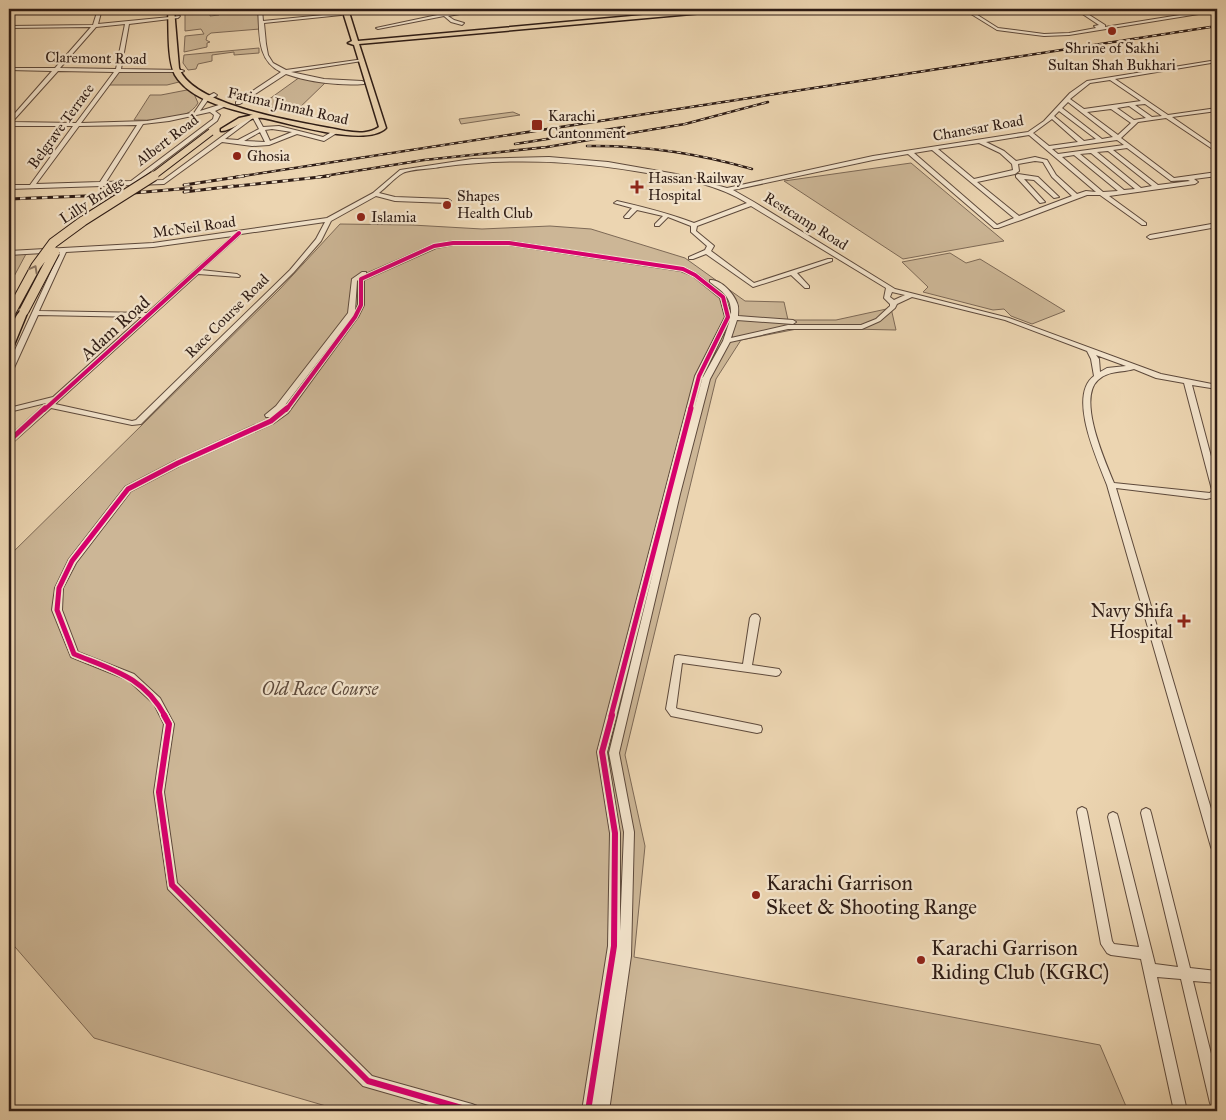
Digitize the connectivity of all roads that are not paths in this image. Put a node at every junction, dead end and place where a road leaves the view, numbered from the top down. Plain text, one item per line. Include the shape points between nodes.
1 (100, 9) edge
2 (171, 9) edge
3 (178, 9) edge
4 (260, 9) edge
5 (441, 9) edge
6 (487, 9) edge
7 (660, 9) edge
8 (665, 9) edge
9 (726, 9) edge
10 (965, 9) edge
11 (1077, 9) edge
12 (342, 10) edge
13 (698, 10) edge
14 (1207, 10) edge
15 (1217, 10) edge
16 (444, 15) junction
17 (175, 17) junction
18 (471, 17) dead end
19 (451, 20) junction
20 (262, 22) junction
21 (127, 23) junction
22 (462, 24) dead end
23 (95, 26) junction
24 (9, 28) edge
25 (378, 28) dead end
26 (1085, 29) dead end
27 (354, 42) junction
28 (359, 60) junction
29 (1217, 61) edge
30 (9, 69) edge
31 (56, 70) junction
32 (118, 70) junction
33 (180, 71) junction
34 (285, 72) junction
35 (1110, 78) junction
36 (362, 82) junction
37 (214, 95) junction
38 (206, 99) junction
39 (1067, 99) junction
40 (1146, 102) junction
41 (238, 103) junction
42 (1130, 104) junction
43 (1112, 107) junction
44 (1059, 108) junction
45 (1217, 109) edge
46 (1082, 110) junction
47 (228, 112) junction
48 (249, 112) junction
49 (213, 113) junction
50 (196, 114) junction
51 (1051, 116) junction
52 (1169, 117) junction
53 (1151, 120) junction
54 (1135, 123) junction
55 (9, 124) edge
56 (79, 124) junction
57 (140, 124) junction
58 (262, 129) junction
59 (337, 131) junction
60 (297, 132) junction
61 (1030, 133) junction
62 (218, 134) junction
63 (1118, 138) junction
64 (1100, 140) junction
65 (980, 141) junction
66 (269, 142) junction
67 (238, 143) junction
68 (1083, 143) junction
69 (1129, 146) junction
70 (934, 148) junction
71 (1049, 149) junction
72 (1109, 149) junction
73 (1217, 150) edge
74 (1092, 151) junction
75 (909, 152) junction
76 (1075, 153) junction
77 (1057, 156) junction
78 (1039, 159) junction
79 (1015, 162) junction
80 (1217, 174) edge
81 (1017, 175) junction
82 (1189, 178) junction
83 (973, 180) junction
84 (132, 182) junction
85 (102, 184) junction
86 (32, 186) junction
87 (9, 187) edge
88 (1158, 188) junction
89 (727, 190) junction
90 (1140, 190) junction
91 (1122, 192) junction
92 (1101, 193) junction
93 (375, 194) junction
94 (1056, 197) dead end
95 (1076, 197) junction
96 (448, 200) dead end
97 (1042, 202) dead end
98 (617, 203) dead end
99 (752, 203) junction
100 (636, 207) junction
101 (667, 214) junction
102 (626, 217) dead end
103 (1020, 219) junction
104 (329, 220) junction
105 (1144, 224) dead end
106 (657, 225) dead end
107 (694, 225) junction
108 (1217, 226) edge
109 (239, 233) junction
110 (1150, 237) dead end
111 (64, 250) junction
112 (707, 251) junction
113 (9, 253) edge
114 (691, 258) dead end
115 (830, 260) dead end
116 (198, 272) junction
117 (792, 272) junction
118 (237, 276) dead end
119 (807, 288) dead end
120 (889, 288) junction
121 (911, 295) junction
122 (894, 305) junction
123 (35, 313) junction
124 (10, 315) edge
125 (150, 315) junction
126 (731, 317) junction
127 (727, 341) junction
128 (9, 345) edge
129 (1090, 351) junction
130 (1138, 368) junction
131 (9, 370) edge
132 (1097, 376) junction
133 (1188, 383) junction
134 (1217, 387) edge
135 (58, 397) junction
136 (50, 405) junction
137 (26, 407) junction
138 (9, 410) edge
139 (38, 415) junction
140 (9, 441) edge
141 (1112, 485) junction
142 (754, 618) dead end
143 (747, 668) junction
144 (776, 672) dead end
145 (758, 729) dead end
146 (1082, 812) dead end
147 (1146, 813) dead end
148 (1113, 817) dead end
149 (1217, 847) edge
150 (1146, 954) junction
151 (1150, 970) junction
152 (1184, 973) junction
153 (1217, 977) edge
154 (1217, 1103) edge
155 (472, 1111) edge
156 (588, 1111) edge
157 (602, 1111) edge
158 (1180, 1111) edge

1 - 23 street
2 - 17 main road
3 - 17 main road
4 - 20 street
5 - 16 street
6 - 16 street
7 - 8 street
9 - 13 main road
10 - 14 street via 997,29 1044,35 1070,34
11 - 26 street via 1102,26
12 - 20 street
12 - 27 main road
13 - 27 main road
14 - 15 street
16 - 19 street
16 - 25 street
17 - 21 street
17 - 33 main road
18 - 19 street
19 - 22 street
20 - 34 street via 266,55 274,66
21 - 23 street
21 - 32 street, Belgrave Terrace
23 - 24 street
23 - 31 street
27 - 28 main road
28 - 34 street
28 - 36 main road
28 - 59 main road, Fatima Jinnah Road via 383,129 360,134
29 - 35 street, Chanesar Road
30 - 31 street, Claremont Road
31 - 32 street, Claremont Road
31 - 55 street
32 - 33 street, Claremont Road
32 - 56 street, Belgrave Terrace
33 - 37 main road, Fatima Jinnah Road
33 - 38 main road, Fatima Jinnah Road via 183,81
34 - 36 street via 327,81
34 - 41 street
35 - 39 street, Chanesar Road via 1088,82
35 - 40 street
36 - 48 main road, Fatima Jinnah Road via 376,121 364,131
37 - 38 street
37 - 41 main road, Fatima Jinnah Road
38 - 47 main road, Fatima Jinnah Road
38 - 50 street
39 - 44 street, Chanesar Road
39 - 46 street
40 - 42 street
40 - 52 street
41 - 48 main road, Fatima Jinnah Road
42 - 43 street
42 - 53 street
43 - 46 street
43 - 54 street
44 - 51 street, Chanesar Road
44 - 64 street
45 - 52 street
46 - 63 street
47 - 48 main road
47 - 48 main road, Fatima Jinnah Road
47 - 49 street
47 - 62 main road
48 - 58 street
48 - 59 main road, Fatima Jinnah Road
48 - 62 main road
49 - 50 street
49 - 84 street, Albert Road via 215,120
50 - 57 street
51 - 61 street, Chanesar Road
51 - 68 street
52 - 53 street
52 - 73 street
53 - 54 street
54 - 63 street
55 - 56 street
56 - 57 street
56 - 86 street, Belgrave Terrace
57 - 85 street
58 - 60 street via 274,126
58 - 66 street
58 - 67 street
59 - 60 street via 324,139
60 - 66 street
61 - 65 street, Chanesar Road
61 - 71 street
62 - 67 street
62 - 84 street via 167,181
124 -> 62 main road, Lilly Bridge, bridge via 36,266 53,243
62 - 128 main road, Lilly Bridge, bridge via 150,186 58,246 48,260
63 - 64 street
63 - 69 street
64 - 68 street
65 - 70 street, Chanesar Road
65 - 79 street
66 - 67 street
68 - 71 street
69 - 72 street
69 - 82 street via 1174,180
70 - 75 street, Chanesar Road
70 - 83 street
71 - 77 street
71 - 78 street via 1039,153
72 - 74 street
72 - 88 street
74 - 76 street
74 - 90 street
75 - 89 street, Chanesar Road
75 - 103 street via 996,227
76 - 77 street
76 - 91 street
77 - 92 street
78 - 79 street
78 - 95 street via 1045,161 1054,176
79 - 81 street
80 - 82 street
81 - 83 street
81 - 94 street via 1036,178
81 - 97 street
82 - 88 street via 1194,182
83 - 103 street
84 - 85 street, Albert Road
85 - 86 street, Albert Road
86 - 87 street, Albert Road
88 - 90 street
89 - 93 street, Restcamp Road via 676,176 608,164 507,159 402,171
89 - 99 street, Restcamp Road
90 - 91 street
91 - 92 street
92 - 95 street
92 - 105 street
93 - 96 street via 410,200
93 - 104 street, McNeil Road
95 - 103 street
98 - 100 street
99 - 107 street
99 - 120 street, Restcamp Road
100 - 101 street
100 - 102 street
101 - 106 street
101 - 107 street
104 - 109 street, McNeil Road
104 - 136 street, Race Course Road via 320,240 292,271 136,423
107 - 112 street via 693,231 711,246
108 - 110 street
109 - 111 street, McNeil Road via 153,245
109 - 116 street, Adam Road
111 - 113 street, McNeil Road
111 - 123 street
112 - 114 street
112 - 117 street via 753,285
115 - 117 street
116 - 118 street
116 - 125 street, Adam Road
117 - 119 street
120 - 121 street, Restcamp Road
120 - 122 street via 887,298
121 - 122 street
121 - 129 street, Restcamp Road via 999,317
122 - 126 street via 862,321 773,322
122 - 127 street via 878,320 862,327 788,327
123 - 125 street
123 - 131 street
125 - 135 street, Adam Road
126 - 127 street
126 - 155 street via 723,297 695,274 683,269 509,243 434,246 361,279 360,305 355,317 285,412 128,489 72,562 59,588 57,610 74,654 130,677 158,700 169,724 159,792 172,885 368,1081
126 - 156 street via 698,376 602,752 615,834 614,946
127 - 157 street via 706,379 614,753 629,832 625,956
129 - 130 street, Restcamp Road
129 - 132 street via 1095,359
130 - 132 street via 1111,370
130 - 133 street, Restcamp Road
132 - 141 street via 1087,394 1086,417
133 - 134 street, Restcamp Road
133 - 141 street via 1216,490 1213,495
135 - 136 street, Adam Road
135 - 137 street
136 - 139 street, Adam Road
137 - 138 street
137 - 139 street
139 - 140 street, Adam Road
141 - 149 street
142 - 143 street
143 - 144 street
143 - 145 street via 678,659 671,709 676,713
146 - 150 street via 1107,944 1111,949
147 - 152 street
148 - 150 street
150 - 151 street
151 - 152 street
151 - 158 street
152 - 153 street
152 - 154 street

